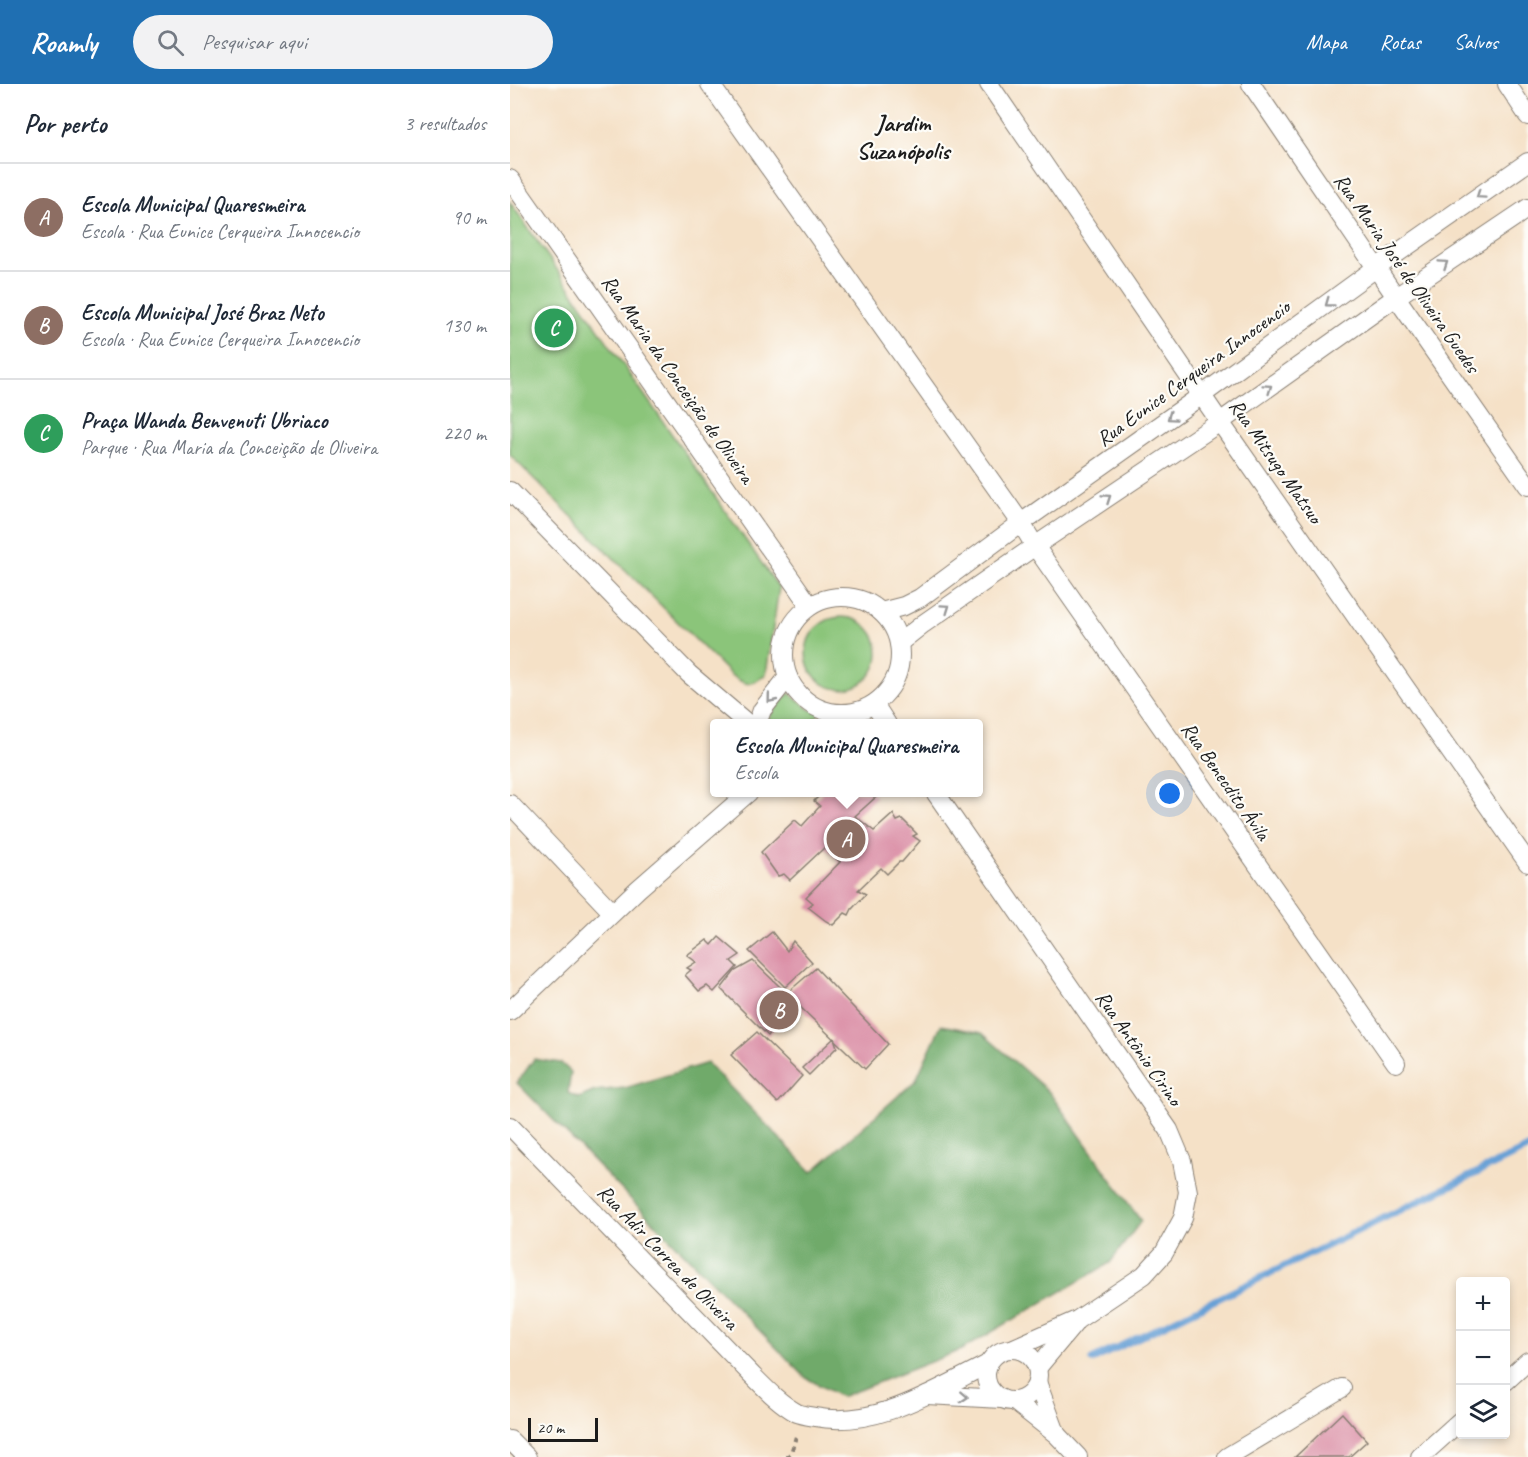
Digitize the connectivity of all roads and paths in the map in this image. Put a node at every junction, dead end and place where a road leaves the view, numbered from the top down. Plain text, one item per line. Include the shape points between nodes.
1 (710, 84) edge
2 (988, 84) edge
3 (1251, 84) edge
4 (1507, 84) edge
5 (1528, 116) edge
6 (1528, 162) edge
7 (510, 179) edge
8 (1528, 208) edge
9 (1376, 268) junction
10 (1396, 297) junction
11 (1202, 395) junction
12 (1220, 422) junction
13 (1528, 486) edge
14 (510, 491) edge
15 (1021, 523) junction
16 (1035, 546) junction
17 (810, 606) junction
18 (881, 612) junction
19 (899, 643) junction
20 (788, 677) junction
21 (874, 704) junction
22 (836, 718) edge
23 (743, 719) edge
24 (759, 719) edge
25 (884, 719) edge
26 (732, 797) edge
27 (743, 797) edge
28 (938, 797) edge
29 (510, 804) edge
30 (719, 818) junction
31 (1528, 863) edge
32 (612, 912) junction
33 (510, 1011) edge
34 (1396, 1063) dead end
35 (510, 1126) edge
36 (1077, 1320) junction
37 (1014, 1348) junction
38 (1528, 1361) edge
39 (988, 1364) junction
40 (1038, 1375) junction
41 (1510, 1377) edge
42 (1342, 1388) dead end
43 (926, 1395) junction
44 (1008, 1400) junction
45 (1456, 1425) edge
46 (1057, 1435) junction
47 (510, 1440) edge
48 (527, 1457) edge
49 (1078, 1457) edge
50 (1227, 1457) edge
51 (1420, 1457) edge

1 - 15 street, Rua Benecdito Ávila
2 - 11 street, Rua Mitsugo Matsuo
3 - 9 street, Rua Maria José de Oliveira Guedes
4 - 5 street
6 -> 9 street, Rua Eunice Cerqueira Innocencio
7 - 17 street, Rua Maria da Conceição de Oliveira
10 -> 8 street
9 - 10 street, Rua Maria José de Oliveira Guedes
9 -> 11 street, Rua Eunice Cerqueira Innocencio
12 -> 10 street
10 - 13 street, Rua Maria José de Oliveira Guedes
11 - 12 street, Rua Mitsugo Matsuo
11 -> 15 street, Rua Eunice Cerqueira Innocencio
16 -> 12 street
12 - 31 street, Rua Mitsugo Matsuo
14 - 23 street via 689,674
15 - 16 street, Rua Benecdito Ávila
15 - 18 street, Rua Eunice Cerqueira Innocencio via 920,598
19 -> 16 street
16 - 34 street, Rua Benecdito Ávila
17 - 18 street via 826,598 845,596 864,600
17 - 20 street via 787,635 783,654
18 - 19 street via 895,630
19 - 21 street via 896,678
20 - 22 street via 809,703
20 -> 24 street
21 - 22 street
21 - 25 street
26 - 30 street
27 - 30 street
28 - 36 street, Rua Antônio Cirino via 1169,1130 1182,1161 1188,1192 1183,1218 1164,1253 1144,1275
29 - 32 street
30 - 32 street
32 - 33 street
35 - 43 street, Rua Adir Correa de Oliveira via 751,1374 798,1414 826,1419 857,1418
36 - 37 street, Rua Antônio Cirino
36 - 40 street, Rua Antônio Cirino
37 - 39 street via 998,1352
37 - 40 street via 1029,1353
38 - 41 street
39 - 43 street
39 - 44 street via 986,1378 991,1390
40 - 44 street via 1033,1392
40 - 46 street
42 - 50 street
43 -> 44 street
44 - 46 street
45 - 51 street
46 - 49 street
47 - 48 street

